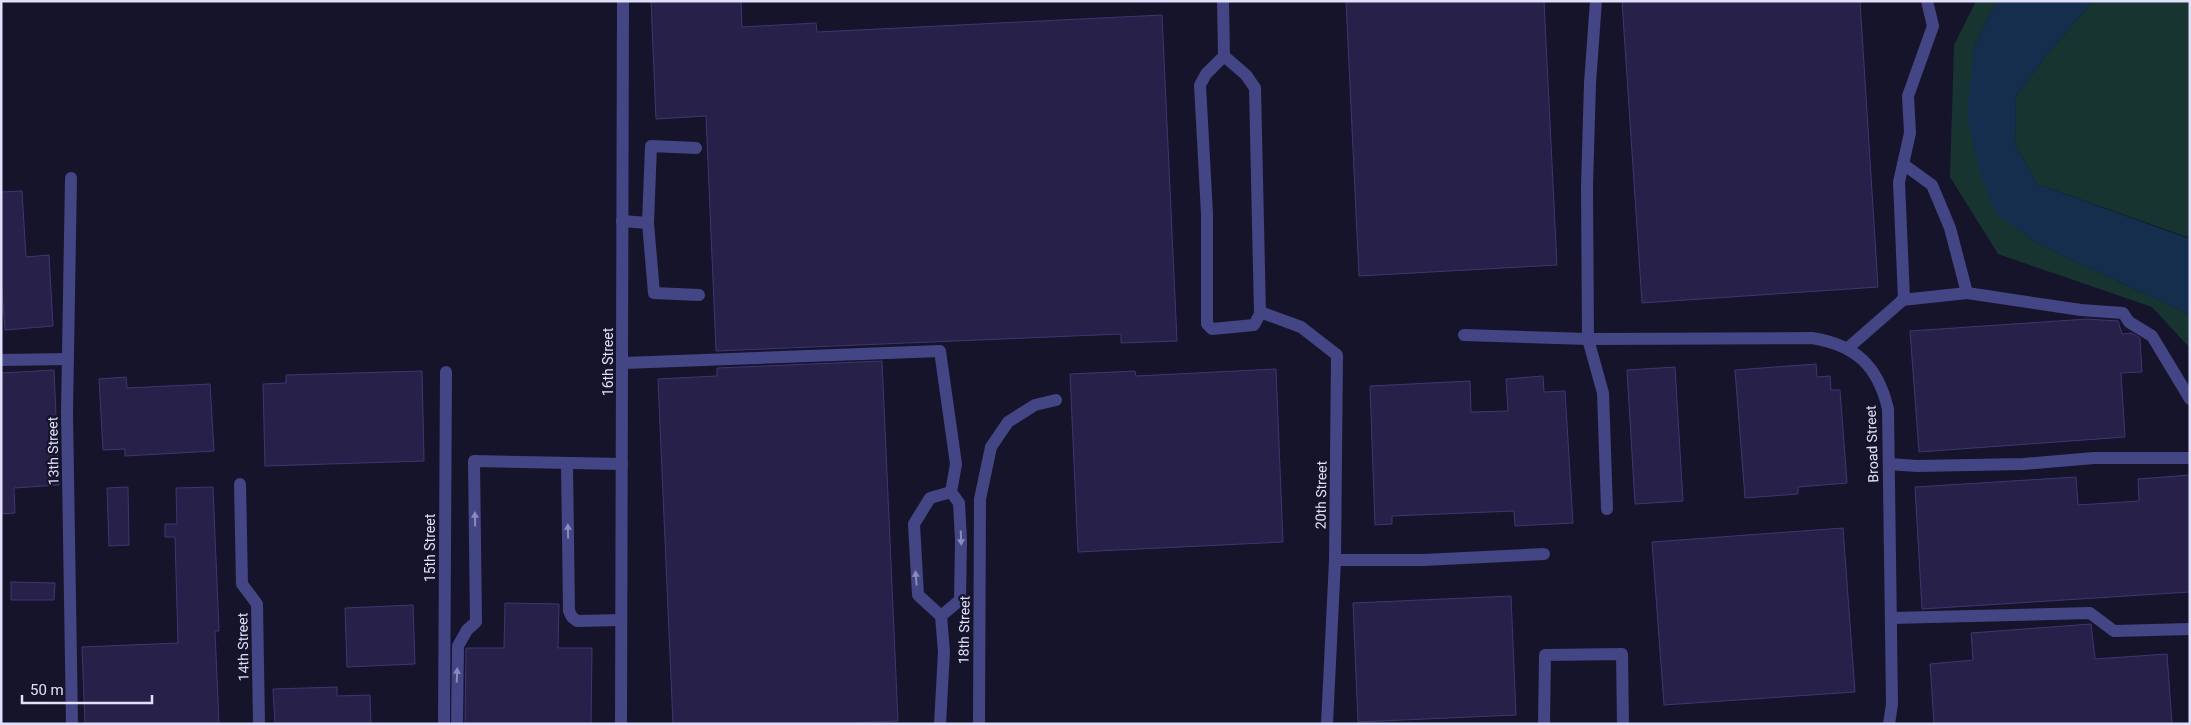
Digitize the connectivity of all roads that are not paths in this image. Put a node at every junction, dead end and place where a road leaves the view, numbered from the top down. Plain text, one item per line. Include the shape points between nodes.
1 (623, 1) edge
2 (1223, 1) edge
3 (1596, 1) edge
4 (1926, 1) edge
5 (1224, 56) junction
6 (696, 148) dead end
7 (1903, 164) junction
8 (71, 178) dead end
9 (622, 221) junction
10 (648, 223) junction
11 (1967, 293) junction
12 (699, 295) dead end
13 (1902, 300) junction
14 (1260, 312) junction
15 (1464, 335) dead end
16 (1588, 338) junction
17 (1848, 348) junction
18 (68, 359) junction
19 (1, 360) edge
20 (624, 363) junction
21 (446, 372) dead end
22 (2190, 399) edge
23 (1056, 400) dead end
24 (2190, 458) edge
25 (567, 462) junction
26 (622, 464) junction
27 (1889, 464) junction
28 (240, 484) dead end
29 (952, 492) junction
30 (1607, 509) dead end
31 (1544, 554) dead end
32 (1335, 560) junction
33 (942, 616) junction
34 (1891, 618) junction
35 (621, 620) junction
36 (2190, 629) edge
37 (72, 724) edge
38 (259, 724) edge
39 (444, 724) edge
40 (457, 724) edge
41 (621, 724) edge
42 (940, 724) edge
43 (978, 724) edge
44 (1327, 724) edge
45 (1544, 724) edge
46 (1623, 724) edge
47 (1889, 724) edge

1 - 9 street, 16th Street
2 - 5 street
3 - 16 street via 1587,186
4 - 7 street via 1933,26 1908,96 1910,133
5 - 14 street via 1246,75 1255,88
5 - 14 street via 1200,85 1207,214 1207,324 1212,329 1254,325
6 - 10 street via 651,146
7 - 11 street via 1932,185 1950,228
7 - 13 street via 1899,182
8 - 18 street, 13th Street
9 - 10 street
9 - 20 street, 16th Street
10 - 12 street via 654,293
11 - 13 street
11 - 22 street via 2123,313 2129,322 2152,336
13 - 17 street
14 - 32 street, 20th Street via 1301,327 1337,355
15 - 16 street, Broad Street
16 - 17 street, Broad Street via 1812,338 1830,340
16 - 30 street via 1603,393
17 - 27 street, Broad Street via 1875,373 1884,391 1888,409
18 - 19 street
18 - 37 street, 13th Street
20 - 26 street, 16th Street
20 - 29 street via 940,351 956,464
21 - 39 street, 15th Street
23 - 43 street, 18th Street via 1035,405 1008,422 991,446 980,499
24 - 27 street via 2094,458 2023,464
25 - 26 street
35 -> 25 street via 577,621 569,611
40 -> 25 street via 458,646 476,622 474,461
26 - 35 street, 16th Street
27 - 34 street, Broad Street
28 - 38 street, 14th Street via 242,584 257,604
29 -> 33 street via 959,503 962,540 960,600
33 -> 29 street via 918,596 914,524 930,498
31 - 32 street via 1424,560
32 - 44 street, 20th Street
33 - 42 street via 944,652
34 - 36 street via 2090,613 2114,631
34 - 47 street, Broad Street via 1892,704
35 - 41 street, 16th Street
45 - 46 street via 1545,655 1622,654

